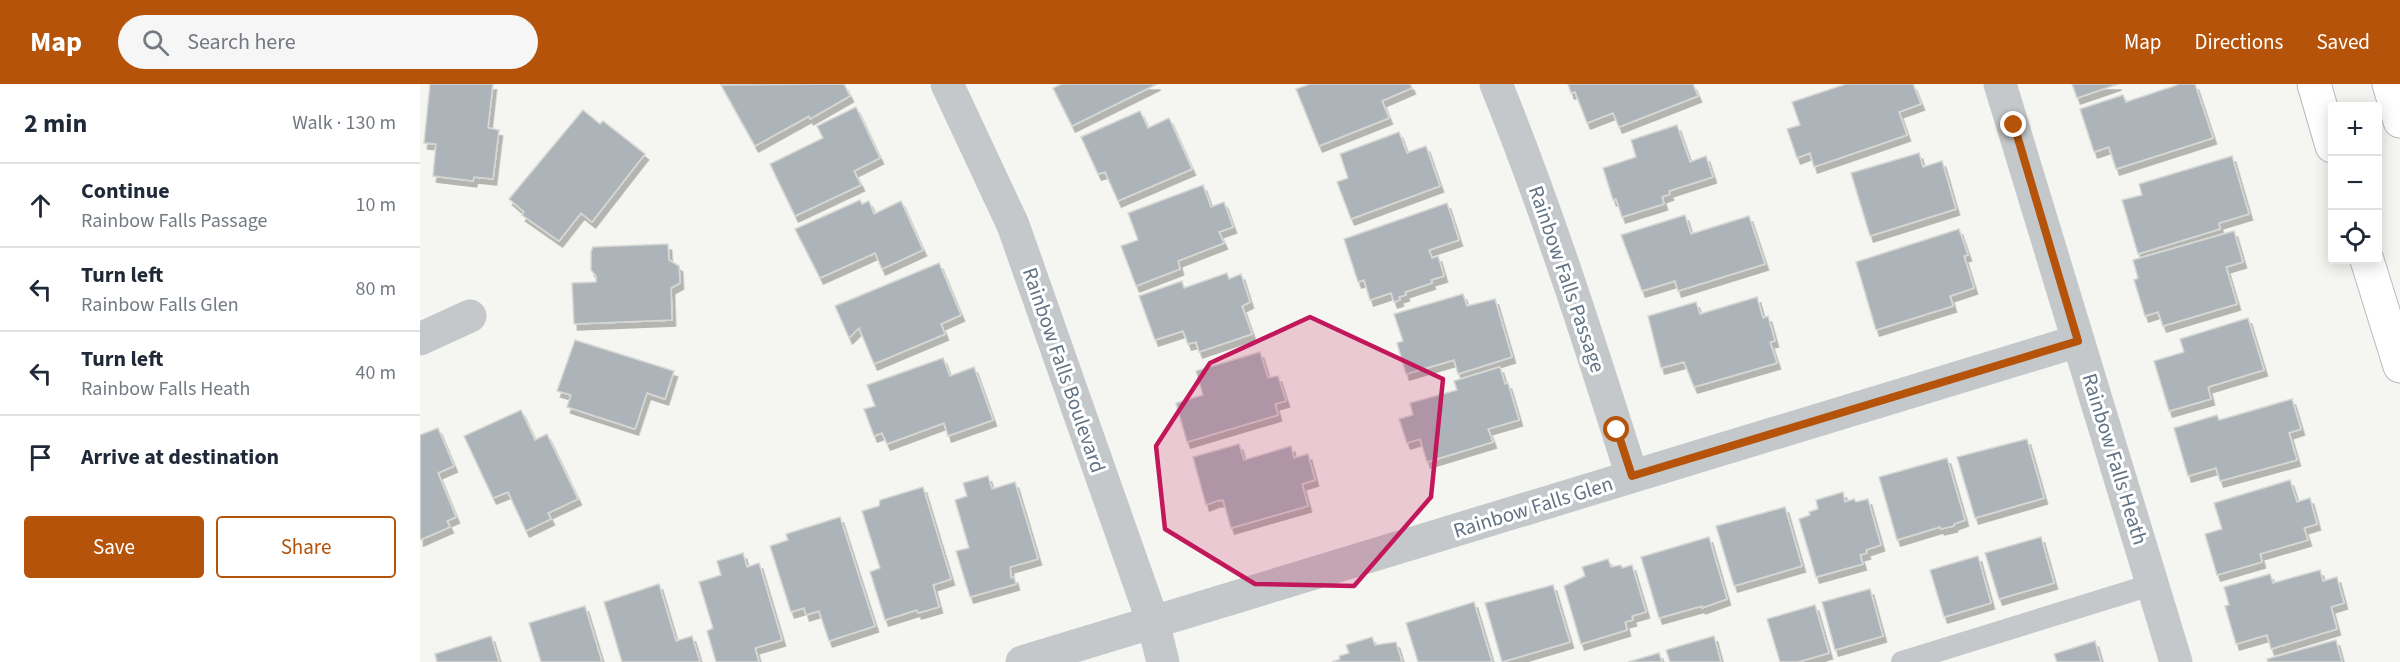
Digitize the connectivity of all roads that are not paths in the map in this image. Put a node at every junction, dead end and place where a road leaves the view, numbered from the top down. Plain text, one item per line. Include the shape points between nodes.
1 (947, 84) edge
2 (1496, 84) edge
3 (2000, 84) edge
4 (2314, 84) edge
5 (2389, 84) edge
6 (2400, 122) edge
7 (2328, 132) edge
8 (2368, 264) edge
9 (470, 316) dead end
10 (420, 339) edge
11 (2078, 341) junction
12 (2400, 366) edge
13 (1632, 476) junction
14 (2154, 584) junction
15 (1153, 622) junction
16 (1022, 662) edge
17 (1163, 662) edge
18 (1902, 662) edge
19 (2176, 662) edge

1 - 15 street, Rainbow Falls Boulevard via 1013,225
2 - 13 street, Rainbow Falls Passage via 1584,324
3 - 11 street, Rainbow Falls Heath
4 - 7 main road
5 - 6 main road
8 - 12 main road
9 - 10 street
11 - 13 street, Rainbow Falls Glen
11 - 14 street, Rainbow Falls Heath
13 - 15 street, Rainbow Falls Glen
14 - 18 lane
14 - 19 street, Rainbow Falls Heath
15 - 16 street, Rainbow Falls Glen
15 - 17 street, Rainbow Falls Boulevard

